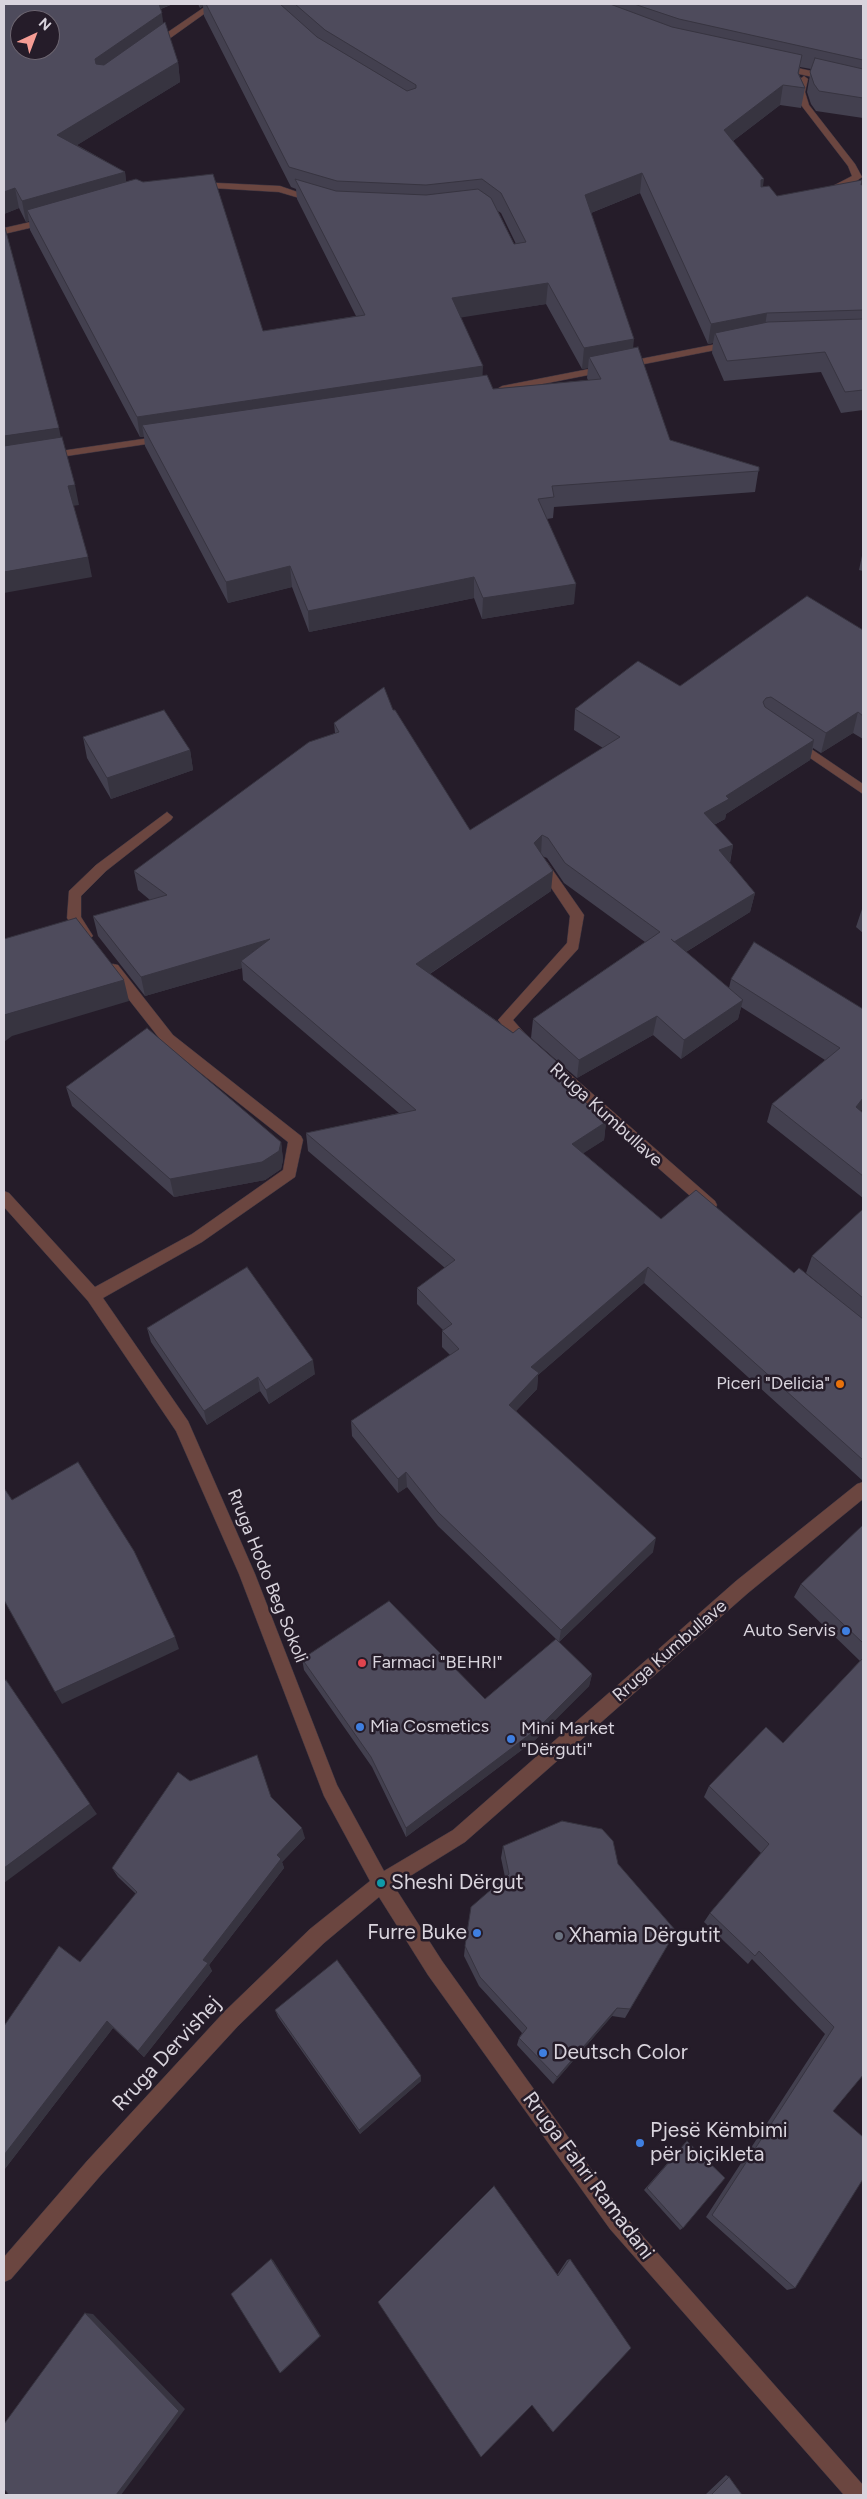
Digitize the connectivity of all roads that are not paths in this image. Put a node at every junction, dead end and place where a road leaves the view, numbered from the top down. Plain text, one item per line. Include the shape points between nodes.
1 (214, 4) edge
2 (142, 53) edge
3 (768, 64) edge
4 (806, 73) junction
5 (863, 84) edge
6 (186, 186) edge
7 (826, 190) edge
8 (328, 204) edge
9 (55, 219) edge
10 (4, 231) edge
11 (745, 342) edge
12 (491, 391) edge
13 (178, 436) edge
14 (33, 458) edge
15 (782, 734) edge
16 (863, 790) edge
17 (167, 817) dead end
18 (540, 862) edge
19 (94, 946) edge
20 (106, 961) edge
21 (4, 1197) edge
22 (721, 1214) edge
23 (93, 1296) junction
24 (863, 1489) edge
25 (381, 1884) junction
26 (4, 2272) edge
27 (858, 2495) edge

1 - 2 street
3 - 4 street
4 - 5 street
4 - 7 street via 801,92 805,105 857,177 844,186
6 - 8 street via 280,188
9 - 10 street
11 - 12 street
13 - 14 street
15 - 16 street
17 - 19 street via 101,868 74,894 74,918
18 - 22 street, Rruga Kumbullave via 577,916 573,944 504,1020 528,1046
20 - 23 street via 168,1039 296,1140 290,1173 198,1238
21 - 23 street, Rruga Hodo Beg Sokoli
23 - 25 street, Rruga Hodo Beg Sokoli via 182,1426 247,1574 330,1790
24 - 25 street, Rruga Kumbullave via 742,1587 459,1836
25 - 26 street, Rruga Dervishej via 317,1936 231,2019
25 - 27 street, Rruga Fahri Ramadani via 435,1968 617,2222

